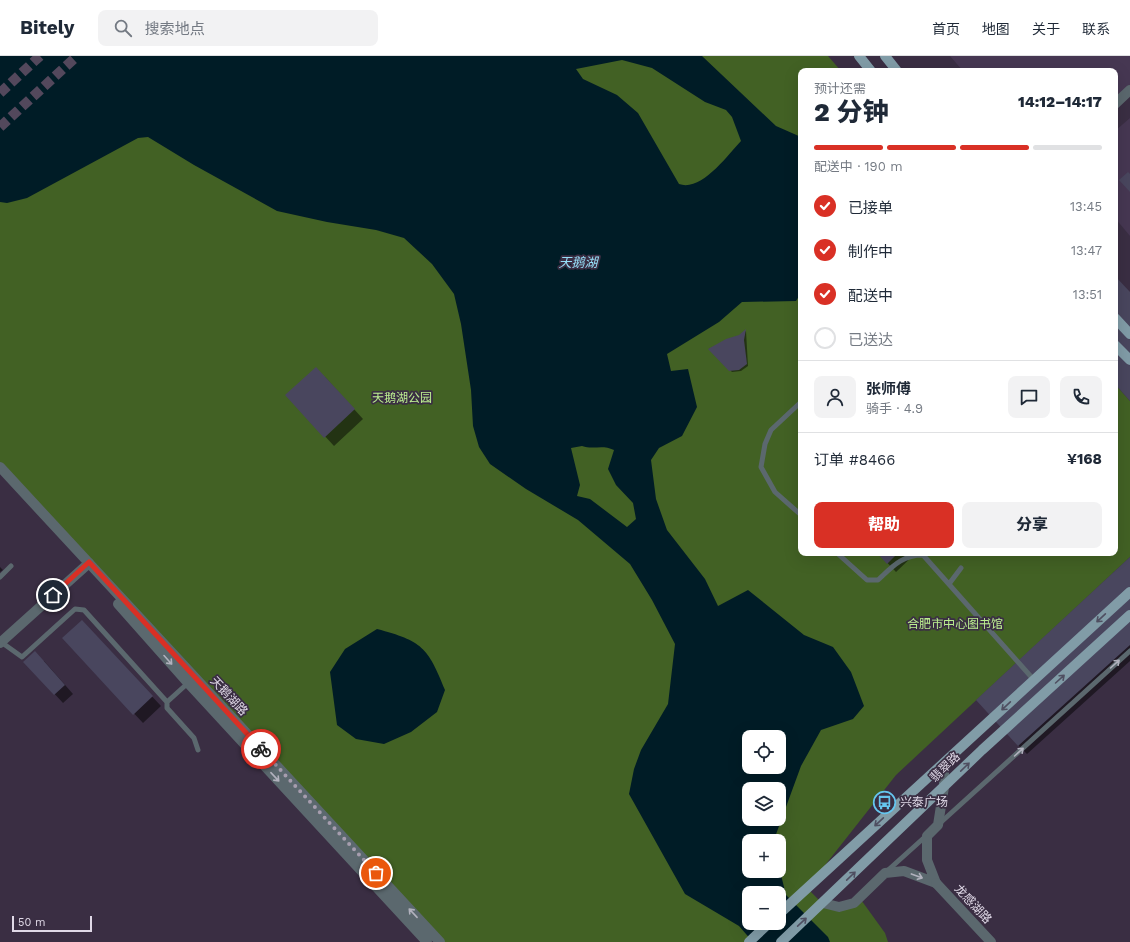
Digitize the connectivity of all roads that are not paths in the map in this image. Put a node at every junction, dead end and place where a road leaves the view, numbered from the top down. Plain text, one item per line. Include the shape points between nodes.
1 (859, 56) edge
2 (885, 56) edge
3 (869, 68) edge
4 (895, 68) edge
5 (1130, 90) edge
6 (1118, 101) edge
7 (1118, 321) edge
8 (1130, 334) edge
9 (1118, 347) edge
10 (1130, 360) edge
11 (798, 405) edge
12 (0, 467) edge
13 (0, 476) edge
14 (798, 511) edge
15 (840, 556) edge
16 (909, 556) edge
17 (924, 556) edge
18 (86, 564) junction
19 (11, 566) dead end
20 (961, 568) dead end
21 (0, 577) edge
22 (949, 584) junction
23 (1130, 592) edge
24 (1130, 615) edge
25 (1, 642) edge
26 (1130, 651) edge
27 (1034, 680) junction
28 (188, 683) junction
29 (167, 702) junction
30 (198, 750) dead end
31 (944, 763) junction
32 (944, 787) junction
33 (938, 825) junction
34 (927, 836) junction
35 (885, 872) junction
36 (936, 883) junction
37 (822, 903) junction
38 (786, 908) edge
39 (762, 930) edge
40 (427, 942) edge
41 (440, 942) edge
42 (749, 942) edge
43 (781, 942) edge
44 (991, 942) edge

1 - 3 main road
2 - 4 main road
5 - 6 street
7 - 8 main road
9 - 10 main road
11 - 14 lane via 771,430 765,444 761,467 775,492
12 - 18 street, 天鹅湖路
13 - 18 street, 天鹅湖路
15 - 16 lane via 867,580 878,580 895,564
17 - 22 lane
18 - 25 street
18 -> 28 street, 天鹅湖路
41 -> 18 street, 天鹅湖路
19 - 21 lane
20 - 22 lane
22 - 27 lane
23 -> 27 main road, 翡翠路
32 -> 24 main road, 翡翠路
25 - 29 lane via 22,657 75,609 84,610
33 -> 26 lane
27 -> 31 main road, 翡翠路
28 - 29 lane
28 -> 40 street, 天鹅湖路
29 - 30 lane via 166,708 194,738
31 - 32 street
31 -> 38 main road, 翡翠路
32 - 33 street
37 -> 32 main road, 翡翠路
33 - 34 street
34 - 35 lane
34 - 36 street via 927,860
35 -> 36 street via 904,871
35 - 37 street via 854,903 839,907
36 - 44 street, 龙感湖路
43 -> 37 main road, 翡翠路
39 - 42 main road

